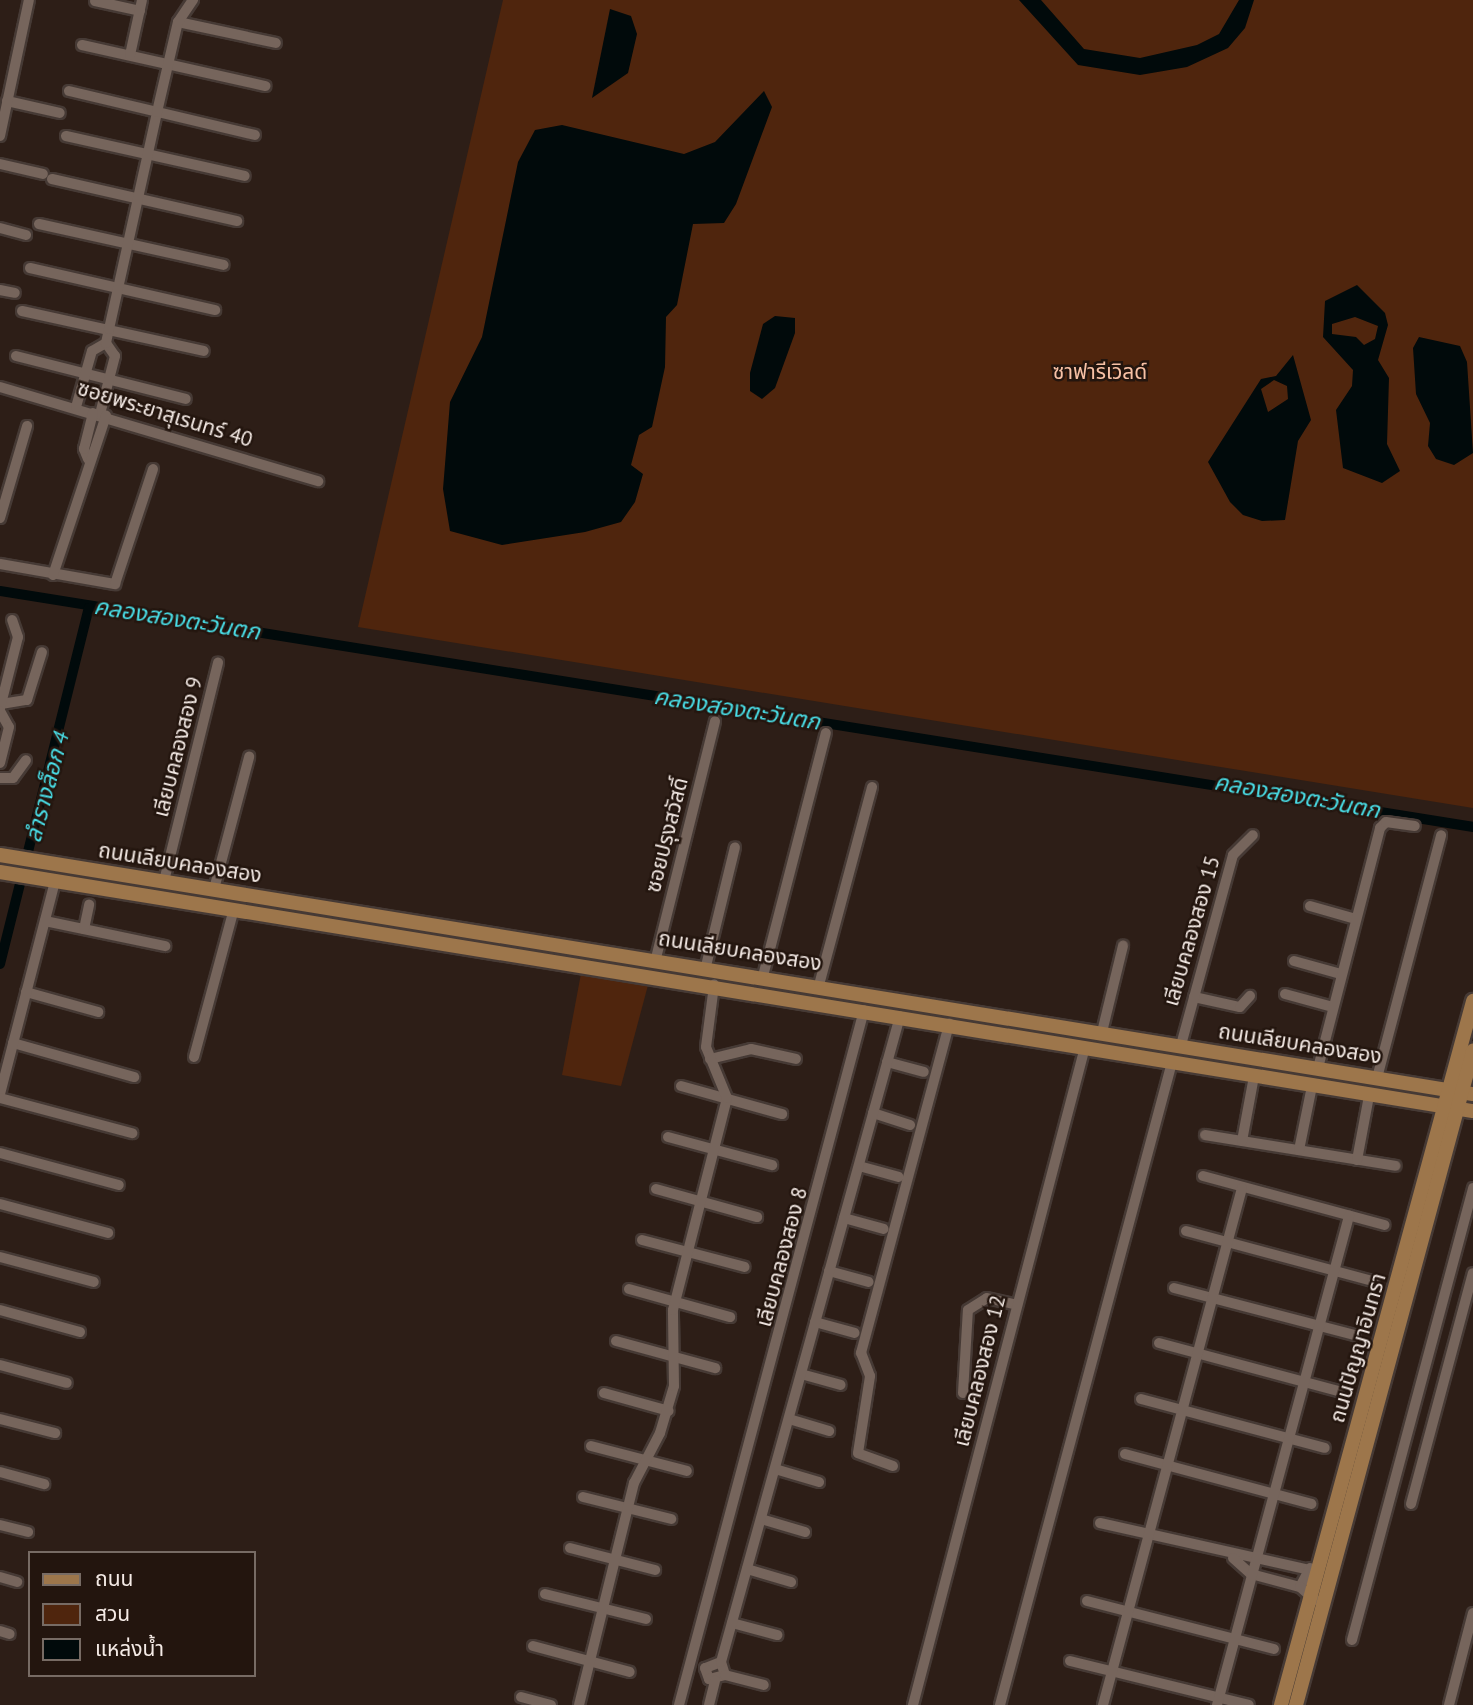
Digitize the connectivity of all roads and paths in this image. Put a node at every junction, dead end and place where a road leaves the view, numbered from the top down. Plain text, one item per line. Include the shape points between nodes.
1 (29, 0) edge
2 (193, 0) edge
3 (96, 1) edge
4 (141, 5) edge
5 (178, 22) junction
6 (276, 43) dead end
7 (82, 45) dead end
8 (130, 55) junction
9 (168, 63) junction
10 (265, 86) dead end
11 (69, 91) dead end
12 (7, 101) junction
13 (157, 112) junction
14 (60, 113) dead end
15 (255, 135) dead end
16 (0, 136) edge
17 (65, 136) dead end
18 (147, 155) junction
19 (0, 164) edge
20 (245, 176) dead end
21 (137, 198) junction
22 (237, 221) dead end
23 (39, 224) dead end
24 (0, 228) edge
25 (26, 235) dead end
26 (128, 243) junction
27 (224, 265) dead end
28 (30, 268) dead end
29 (118, 287) junction
30 (0, 290) edge
31 (15, 293) dead end
32 (215, 310) dead end
33 (22, 312) dead end
34 (108, 329) junction
35 (106, 343) junction
36 (204, 351) dead end
37 (16, 356) dead end
38 (86, 373) junction
39 (110, 379) junction
40 (0, 387) edge
41 (186, 399) dead end
42 (76, 407) junction
43 (100, 414) junction
44 (27, 426) dead end
45 (153, 469) dead end
46 (318, 481) dead end
47 (0, 518) edge
48 (0, 565) edge
49 (53, 575) junction
50 (12, 620) dead end
51 (42, 652) dead end
52 (218, 663) dead end
53 (0, 708) edge
54 (715, 721) dead end
55 (826, 733) dead end
56 (249, 757) dead end
57 (26, 760) dead end
58 (0, 763) edge
59 (0, 778) edge
60 (872, 787) dead end
61 (1415, 826) dead end
62 (1252, 835) dead end
63 (1440, 835) dead end
64 (735, 847) dead end
65 (0, 856) edge
66 (0, 872) edge
67 (55, 881) junction
68 (164, 881) junction
69 (214, 889) junction
70 (89, 905) dead end
71 (1310, 906) dead end
72 (234, 909) junction
73 (1356, 919) junction
74 (45, 921) junction
75 (84, 929) junction
76 (165, 946) dead end
77 (1123, 946) dead end
78 (656, 958) junction
79 (1294, 961) dead end
80 (706, 966) junction
81 (1341, 974) junction
82 (763, 976) junction
83 (714, 985) junction
84 (819, 985) junction
85 (26, 992) junction
86 (1285, 994) dead end
87 (1250, 996) dead end
88 (1194, 997) junction
89 (1473, 1001) edge
90 (1333, 1007) junction
91 (864, 1010) junction
92 (98, 1012) dead end
93 (900, 1016) junction
94 (949, 1024) junction
95 (1102, 1032) junction
96 (1150, 1040) junction
97 (13, 1044) junction
98 (1181, 1045) junction
99 (1085, 1047) junction
100 (1473, 1051) edge
101 (194, 1057) dead end
102 (1147, 1058) junction
103 (710, 1059) junction
104 (796, 1059) dead end
105 (887, 1062) junction
106 (1172, 1062) junction
107 (1318, 1068) junction
108 (924, 1072) dead end
109 (1254, 1076) junction
110 (134, 1077) dead end
111 (1377, 1078) junction
112 (681, 1086) dead end
113 (1312, 1086) junction
114 (1462, 1093) edge
115 (0, 1096) edge
116 (1369, 1096) junction
117 (727, 1098) junction
118 (1451, 1108) junction
119 (1473, 1111) edge
120 (873, 1113) junction
121 (782, 1114) dead end
122 (910, 1125) dead end
123 (132, 1133) dead end
124 (1205, 1135) dead end
125 (668, 1137) dead end
126 (1242, 1141) junction
127 (714, 1149) junction
128 (1299, 1150) junction
129 (0, 1153) edge
130 (1357, 1160) junction
131 (772, 1165) dead end
132 (859, 1166) junction
133 (1396, 1166) dead end
134 (1203, 1176) dead end
135 (899, 1177) dead end
136 (119, 1185) dead end
137 (1242, 1188) junction
138 (1473, 1188) edge
139 (656, 1189) dead end
140 (701, 1201) junction
141 (0, 1204) edge
142 (1349, 1216) junction
143 (757, 1217) dead end
144 (844, 1218) junction
145 (1385, 1225) dead end
146 (884, 1229) dead end
147 (1186, 1231) dead end
148 (108, 1233) dead end
149 (642, 1240) dead end
150 (1227, 1242) junction
151 (688, 1251) junction
152 (0, 1257) edge
153 (745, 1267) dead end
154 (1335, 1269) junction
155 (830, 1271) junction
156 (1473, 1273) edge
157 (1373, 1281) dead end
158 (94, 1282) dead end
159 (869, 1282) dead end
160 (1174, 1287) dead end
161 (629, 1289) dead end
162 (1212, 1297) junction
163 (675, 1302) junction
164 (1017, 1305) junction
165 (0, 1310) edge
166 (730, 1317) dead end
167 (816, 1322) junction
168 (1319, 1325) junction
169 (80, 1332) dead end
170 (855, 1333) dead end
171 (1355, 1335) dead end
172 (616, 1341) dead end
173 (1158, 1343) dead end
174 (1197, 1353) junction
175 (674, 1357) junction
176 (0, 1365) edge
177 (715, 1368) dead end
178 (801, 1374) junction
179 (1304, 1382) junction
180 (67, 1383) dead end
181 (841, 1385) dead end
182 (1338, 1391) dead end
183 (604, 1393) dead end
184 (963, 1393) dead end
185 (1141, 1399) dead end
186 (1182, 1409) junction
187 (669, 1410) junction
188 (0, 1419) edge
189 (789, 1419) junction
190 (829, 1431) dead end
191 (55, 1433) dead end
192 (1289, 1437) junction
193 (591, 1446) dead end
194 (1325, 1448) dead end
195 (1125, 1454) dead end
196 (643, 1459) junction
197 (1167, 1465) junction
198 (893, 1466) dead end
199 (775, 1469) junction
200 (687, 1471) dead end
201 (0, 1472) edge
202 (819, 1482) dead end
203 (44, 1484) dead end
204 (1273, 1494) junction
205 (583, 1497) dead end
206 (1311, 1504) dead end
207 (1411, 1504) dead end
208 (630, 1508) junction
209 (671, 1519) dead end
210 (761, 1519) junction
211 (1100, 1523) dead end
212 (0, 1525) edge
213 (28, 1532) dead end
214 (805, 1532) dead end
215 (1149, 1536) junction
216 (570, 1548) dead end
217 (1256, 1555) junction
218 (1233, 1558) junction
219 (617, 1561) junction
220 (1327, 1565) junction
221 (747, 1569) junction
222 (1306, 1569) junction
223 (654, 1570) dead end
224 (1251, 1574) junction
225 (0, 1577) edge
226 (17, 1582) dead end
227 (791, 1582) dead end
228 (1300, 1587) junction
229 (545, 1594) dead end
230 (1087, 1601) dead end
231 (1317, 1601) junction
232 (604, 1609) junction
233 (1130, 1612) junction
234 (1473, 1613) edge
235 (646, 1619) dead end
236 (732, 1623) junction
237 (778, 1635) dead end
238 (1235, 1639) junction
239 (1352, 1640) dead end
240 (533, 1646) dead end
241 (1274, 1650) dead end
242 (1070, 1661) dead end
243 (591, 1662) junction
244 (721, 1662) junction
245 (630, 1672) dead end
246 (1113, 1673) junction
247 (720, 1678) junction
248 (764, 1685) dead end
249 (521, 1697) dead end
250 (1219, 1701) edge
251 (551, 1705) edge
252 (579, 1705) edge
253 (679, 1705) edge
254 (709, 1705) edge
255 (913, 1705) edge
256 (1000, 1705) edge
257 (1103, 1705) edge
258 (1249, 1705) edge
259 (1281, 1705) edge
260 (1296, 1705) edge
261 (1449, 1705) edge

1 - 12 street
2 - 5 street
3 - 4 street
4 - 8 street
5 - 6 street
5 - 9 street
7 - 8 street
8 - 9 street
9 - 10 street
9 - 13 street
11 - 13 street
12 - 14 street
12 - 16 street
13 - 15 street
13 - 18 street
17 - 18 street
18 - 20 street
18 - 21 street
19 - 21 street
21 - 22 street
21 - 26 street
23 - 26 street
24 - 25 street
26 - 27 street
26 - 29 street
28 - 29 street
29 - 32 street
29 - 34 street
30 - 31 street
33 - 34 street
34 - 35 street
34 - 36 street
35 - 38 street via 92,351
35 - 39 street via 115,356
37 - 38 street
38 - 39 street
38 - 42 street
39 - 41 street
39 - 43 street
40 - 42 street, ซอยพระยาสุเรนทร์ 40
42 - 43 street, ซอยพระยาสุเรนทร์ 40
43 - 46 street, ซอยพระยาสุเรนทร์ 40
43 - 49 street via 96,453 88,460
44 - 47 street
45 - 49 street via 119,581
48 - 49 street
50 - 53 street via 18,637
51 - 53 street via 27,700
52 - 68 street, เลียบคลองสอง 9
53 - 58 street via 9,727
54 - 78 street, ซอยปรุงสวัสดิ์
55 - 82 street
56 - 69 street
57 - 59 street via 13,778
60 - 84 street
61 - 73 street via 1382,823
62 - 88 street, เลียบคลองสอง 15 via 1233,855
63 - 111 street
64 - 80 street
65 - 68 main road, ถนนเลียบคลองสอง
66 - 67 main road, ถนนเลียบคลองสอง
67 - 72 main road, ถนนเลียบคลองสอง
67 - 74 street
68 - 69 main road, ถนนเลียบคลองสอง
69 - 78 main road, ถนนเลียบคลองสอง
70 - 75 street
71 - 73 street
72 - 83 main road, ถนนเลียบคลองสอง
72 - 101 street
73 - 81 street
74 - 75 street
74 - 85 street
75 - 76 street
77 - 95 street
78 - 80 main road, ถนนเลียบคลองสอง
79 - 81 street
80 - 82 main road, ถนนเลียบคลองสอง
81 - 90 street
82 - 84 main road, ถนนเลียบคลองสอง
83 - 91 main road, ถนนเลียบคลองสอง
83 - 103 street
84 - 95 main road, ถนนเลียบคลองสอง
85 - 92 street
85 - 97 street
86 - 90 street
87 - 88 street via 1240,1007
88 - 98 street, เลียบคลองสอง 15
89 - 114 main road, ถนนปัญญาอินทรา
90 - 107 street
91 - 93 main road, ถนนเลียบคลองสอง
91 - 253 street, เลียบคลองสอง 8
93 - 94 main road, ถนนเลียบคลองสอง
93 - 105 street
94 - 99 main road, ถนนเลียบคลองสอง
94 - 198 street via 861,1353 870,1376 858,1453
95 - 96 main road, ถนนเลียบคลองสอง
96 - 98 main road, ถนนเลียบคลองสอง
96 - 102 main road
97 - 110 street
97 - 115 street
98 - 107 main road, ถนนเลียบคลองสอง
99 - 102 main road, ถนนเลียบคลองสอง
99 - 164 street, เลียบคลองสอง 12
100 - 114 main road, ถนนปัญญาอินทรา
102 - 106 main road, ถนนเลียบคลองสอง
103 - 104 street via 751,1049
103 - 117 street
105 - 108 street
105 - 120 street
106 - 109 main road, ถนนเลียบคลองสอง
106 - 256 street
107 - 111 main road, ถนนเลียบคลองสอง
109 - 113 main road, ถนนเลียบคลองสอง
109 - 126 street
111 - 114 main road, ถนนเลียบคลองสอง
112 - 117 street
113 - 116 main road, ถนนเลียบคลองสอง
113 - 128 street
114 - 118 main road, ถนนปัญญาอินทรา
115 - 123 street
116 - 118 main road, ถนนเลียบคลองสอง
116 - 130 street
117 - 121 street
117 - 127 street
118 - 119 main road, ถนนเลียบคลองสอง
118 - 220 main road, ถนนปัญญาอินทรา
120 - 122 street
120 - 132 street
124 - 126 street
125 - 127 street
126 - 128 street
127 - 131 street
127 - 140 street
128 - 130 street
129 - 136 street
130 - 133 street
132 - 135 street
132 - 144 street
134 - 137 street
137 - 142 street
137 - 150 street
138 - 239 street
139 - 140 street
140 - 143 street
140 - 151 street
141 - 148 street
142 - 145 street
142 - 154 street
144 - 146 street
144 - 155 street
147 - 150 street
149 - 151 street
150 - 154 street
150 - 162 street
151 - 153 street
151 - 163 street
152 - 158 street
154 - 157 street
154 - 168 street
155 - 159 street
155 - 167 street
156 - 207 street
160 - 162 street
161 - 163 street
162 - 168 street
162 - 174 street
163 - 166 street
163 - 175 street
164 - 184 street via 987,1298 968,1310
164 - 255 street, เลียบคลองสอง 12
165 - 169 street
167 - 170 street
167 - 178 street
168 - 171 street
168 - 179 street
172 - 175 street
173 - 174 street
174 - 179 street
174 - 186 street
175 - 177 street
175 - 187 street
176 - 180 street
178 - 181 street
178 - 189 street
179 - 182 street
179 - 192 street
183 - 187 street
185 - 186 street
186 - 192 street
186 - 197 street
187 - 196 street
188 - 191 street
189 - 190 street
189 - 199 street
192 - 194 street
192 - 204 street
193 - 196 street
195 - 197 street
196 - 200 street
196 - 208 street
197 - 204 street
197 - 215 street
199 - 202 street
199 - 210 street
201 - 203 street
204 - 206 street
204 - 217 street
205 - 208 street
208 - 209 street
208 - 219 street
210 - 214 street
210 - 221 street
211 - 215 street
212 - 213 street
215 - 218 street
215 - 233 street
216 - 219 street
217 - 218 street
217 - 222 street
217 - 224 street
218 - 224 street
219 - 223 street
219 - 232 street
220 - 222 street
220 - 231 main road, ถนนปัญญาอินทรา
221 - 227 street
221 - 236 street
222 - 228 street
224 - 228 street
224 - 238 street
225 - 226 street
228 - 231 street
229 - 232 street
230 - 233 street
231 - 259 main road, ถนนปัญญาอินทรา
231 - 260 main road, ถนนปัญญาอินทรา
232 - 235 street
232 - 243 street
233 - 238 street
233 - 246 street
234 - 261 street
236 - 237 street
236 - 244 street
238 - 241 street
238 - 250 street
240 - 243 street
242 - 246 street
243 - 245 street
243 - 252 street
244 - 247 street
244 - 247 street via 705,1668
246 - 250 street
246 - 257 street
247 - 248 street
247 - 254 street
249 - 251 street
250 - 258 street

